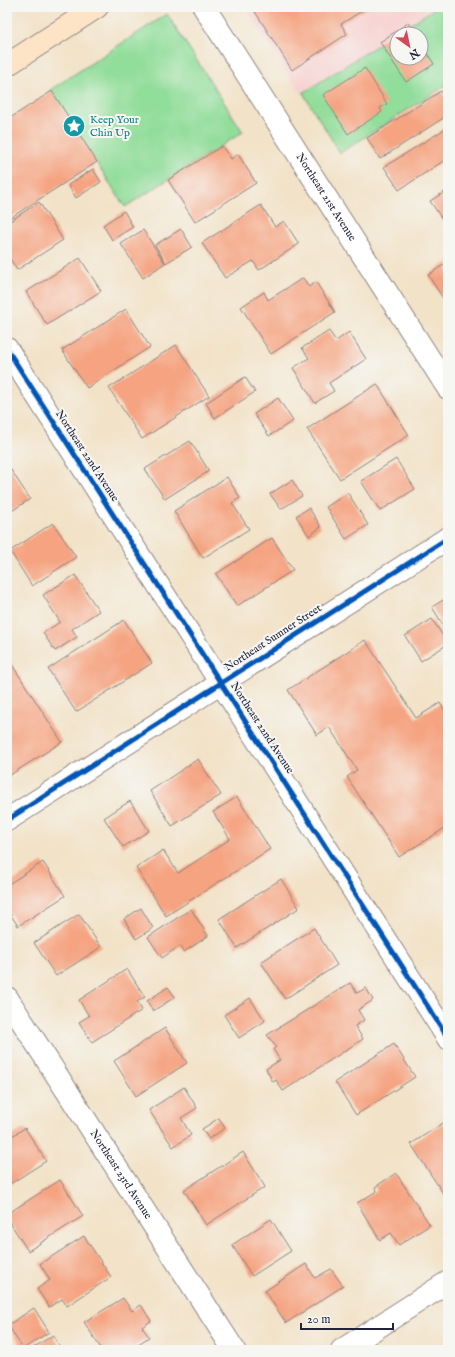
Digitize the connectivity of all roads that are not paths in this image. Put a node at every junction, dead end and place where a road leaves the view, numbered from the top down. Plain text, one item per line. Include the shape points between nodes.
1 (97, 7) edge
2 (204, 7) edge
3 (7, 65) edge
4 (7, 349) edge
5 (448, 388) edge
6 (448, 538) edge
7 (221, 683) junction
8 (7, 820) edge
9 (7, 998) edge
10 (448, 1038) edge
11 (448, 1282) edge
12 (234, 1350) edge
13 (342, 1350) edge

1 - 3 street
2 - 5 street, Northeast 21st Avenue
4 - 7 street, Northeast 22nd Avenue
6 - 7 street, Northeast Sumner Street
7 - 8 street, Northeast Sumner Street
7 - 10 street, Northeast 22nd Avenue
9 - 12 street, Northeast 23rd Avenue
11 - 13 street

